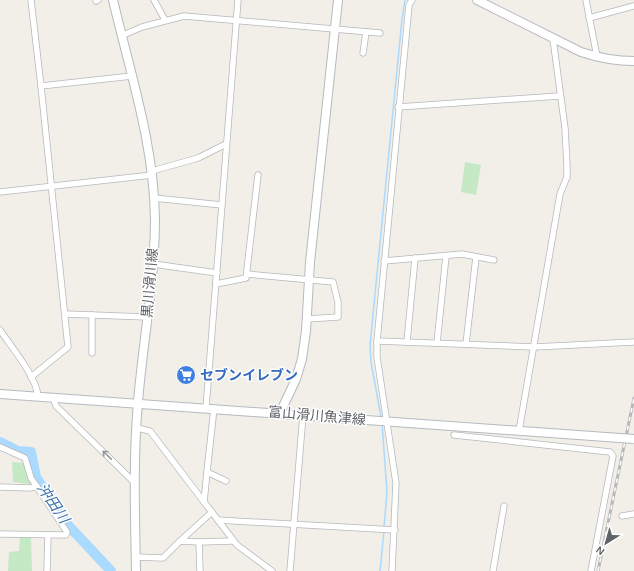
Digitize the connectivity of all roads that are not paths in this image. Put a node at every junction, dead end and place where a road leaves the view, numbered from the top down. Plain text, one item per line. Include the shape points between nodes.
1 (30, 0) edge
2 (113, 0) edge
3 (154, 0) edge
4 (238, 0) edge
5 (338, 0) edge
6 (412, 0) edge
7 (477, 0) edge
8 (586, 0) edge
9 (634, 6) edge
10 (589, 18) junction
11 (165, 20) junction
12 (236, 20) junction
13 (335, 29) junction
14 (366, 32) junction
15 (380, 33) dead end
16 (121, 36) junction
17 (553, 39) junction
18 (364, 52) dead end
19 (597, 57) junction
20 (634, 61) edge
21 (132, 76) junction
22 (41, 86) junction
23 (559, 96) junction
24 (398, 107) junction
25 (226, 144) junction
26 (152, 173) junction
27 (258, 175) dead end
28 (51, 186) junction
29 (0, 192) edge
30 (154, 198) junction
31 (222, 204) junction
32 (446, 256) junction
33 (476, 257) junction
34 (415, 258) junction
35 (494, 260) dead end
36 (384, 261) junction
37 (152, 264) junction
38 (217, 273) junction
39 (247, 274) junction
40 (309, 278) junction
41 (216, 284) junction
42 (65, 314) junction
43 (92, 315) junction
44 (147, 317) junction
45 (307, 320) junction
46 (0, 330) edge
47 (377, 341) junction
48 (407, 342) junction
49 (634, 342) edge
50 (437, 343) junction
51 (466, 344) junction
52 (534, 347) junction
53 (92, 353) dead end
54 (31, 377) junction
55 (0, 394) edge
56 (38, 396) junction
57 (53, 398) junction
58 (138, 402) junction
59 (210, 408) junction
60 (280, 413) junction
61 (303, 415) junction
62 (387, 422) junction
63 (137, 428) junction
64 (519, 431) junction
65 (454, 435) dead end
66 (634, 439) edge
67 (0, 447) edge
68 (207, 472) junction
69 (226, 481) dead end
70 (135, 483) junction
71 (37, 486) junction
72 (0, 487) edge
73 (204, 502) junction
74 (504, 506) dead end
75 (212, 512) junction
76 (634, 514) edge
77 (622, 516) dead end
78 (218, 520) junction
79 (293, 524) junction
80 (395, 530) junction
81 (0, 534) edge
82 (48, 535) junction
83 (233, 540) junction
84 (180, 541) junction
85 (199, 542) junction
86 (135, 557) junction
87 (48, 571) edge
88 (136, 571) edge
89 (200, 571) edge
90 (272, 571) edge
91 (290, 571) edge
92 (392, 571) edge
93 (493, 571) edge
94 (591, 571) edge

1 - 22 street
2 - 16 main road, 黒川滑川線
3 - 11 street
4 - 12 street
5 - 13 main road
6 - 24 street via 409,5
7 - 17 main road
8 - 10 street
9 - 10 street
10 - 19 street
11 - 12 street via 184,16
11 - 16 street
12 - 13 street
12 - 25 street
13 - 14 street
13 - 40 main road
14 - 15 street
14 - 18 street
16 - 21 main road, 黒川滑川線
17 - 19 main road
17 - 23 street
19 - 20 main road
21 - 22 street
21 - 26 main road, 黒川滑川線 via 146,133
22 - 28 street
23 - 24 street
23 - 52 street via 567,177 560,194
24 - 36 street
25 - 26 street via 198,158
25 - 31 street
26 - 28 street
26 - 30 main road, 黒川滑川線
27 - 39 street
28 - 29 street
28 - 42 street
30 - 31 street
30 - 37 main road, 黒川滑川線
31 - 38 street
32 - 33 street via 462,254
32 - 34 street
32 - 50 street
33 - 35 street
33 - 51 street
34 - 36 street
34 - 48 street
36 - 47 street
37 - 38 street
37 - 44 main road, 黒川滑川線
38 - 41 street
39 - 40 street
39 - 41 street via 246,278
40 - 45 main road
40 - 45 street via 333,282 338,302 338,317
41 - 59 street
42 - 43 street
42 - 54 street via 68,347
43 - 44 street
43 - 53 street
44 - 58 main road, 黒川滑川線
45 - 60 main road via 302,359
46 - 54 street
47 - 48 street
47 - 62 street via 376,357
48 - 50 street
49 - 52 street
50 - 51 street
51 - 52 street
52 - 64 street
54 - 56 street
55 - 56 main road, 富山滑川魚津線
56 - 57 main road, 富山滑川魚津線
57 - 58 main road, 富山滑川魚津線
70 -> 57 street via 56,406
58 - 59 main road, 富山滑川魚津線
58 - 63 main road, 黒川滑川線
59 - 60 main road, 富山滑川魚津線
59 - 68 street
60 - 61 main road, 富山滑川魚津線
61 - 62 main road, 富山滑川魚津線
61 - 79 street
62 - 64 main road, 富山滑川魚津線
62 - 80 street via 396,483
63 - 70 main road, 黒川滑川線
63 - 73 street via 150,431
64 - 66 main road, 富山滑川魚津線, bridge
65 - 94 street via 610,452 613,456
67 - 71 street via 25,458 31,478
68 - 69 street
68 - 73 street
70 - 86 main road, 黒川滑川線
71 - 72 street
71 - 82 street via 67,532 66,535
73 - 75 street
74 - 93 street
75 - 78 street
75 - 84 street
76 - 77 street
78 - 79 street
78 - 83 street
79 - 80 street
79 - 91 street
80 - 92 street
81 - 82 street
82 - 87 street
83 - 85 street
83 - 90 street
84 - 85 street
84 - 86 street via 162,558
85 - 89 street
86 - 88 main road, 黒川滑川線

